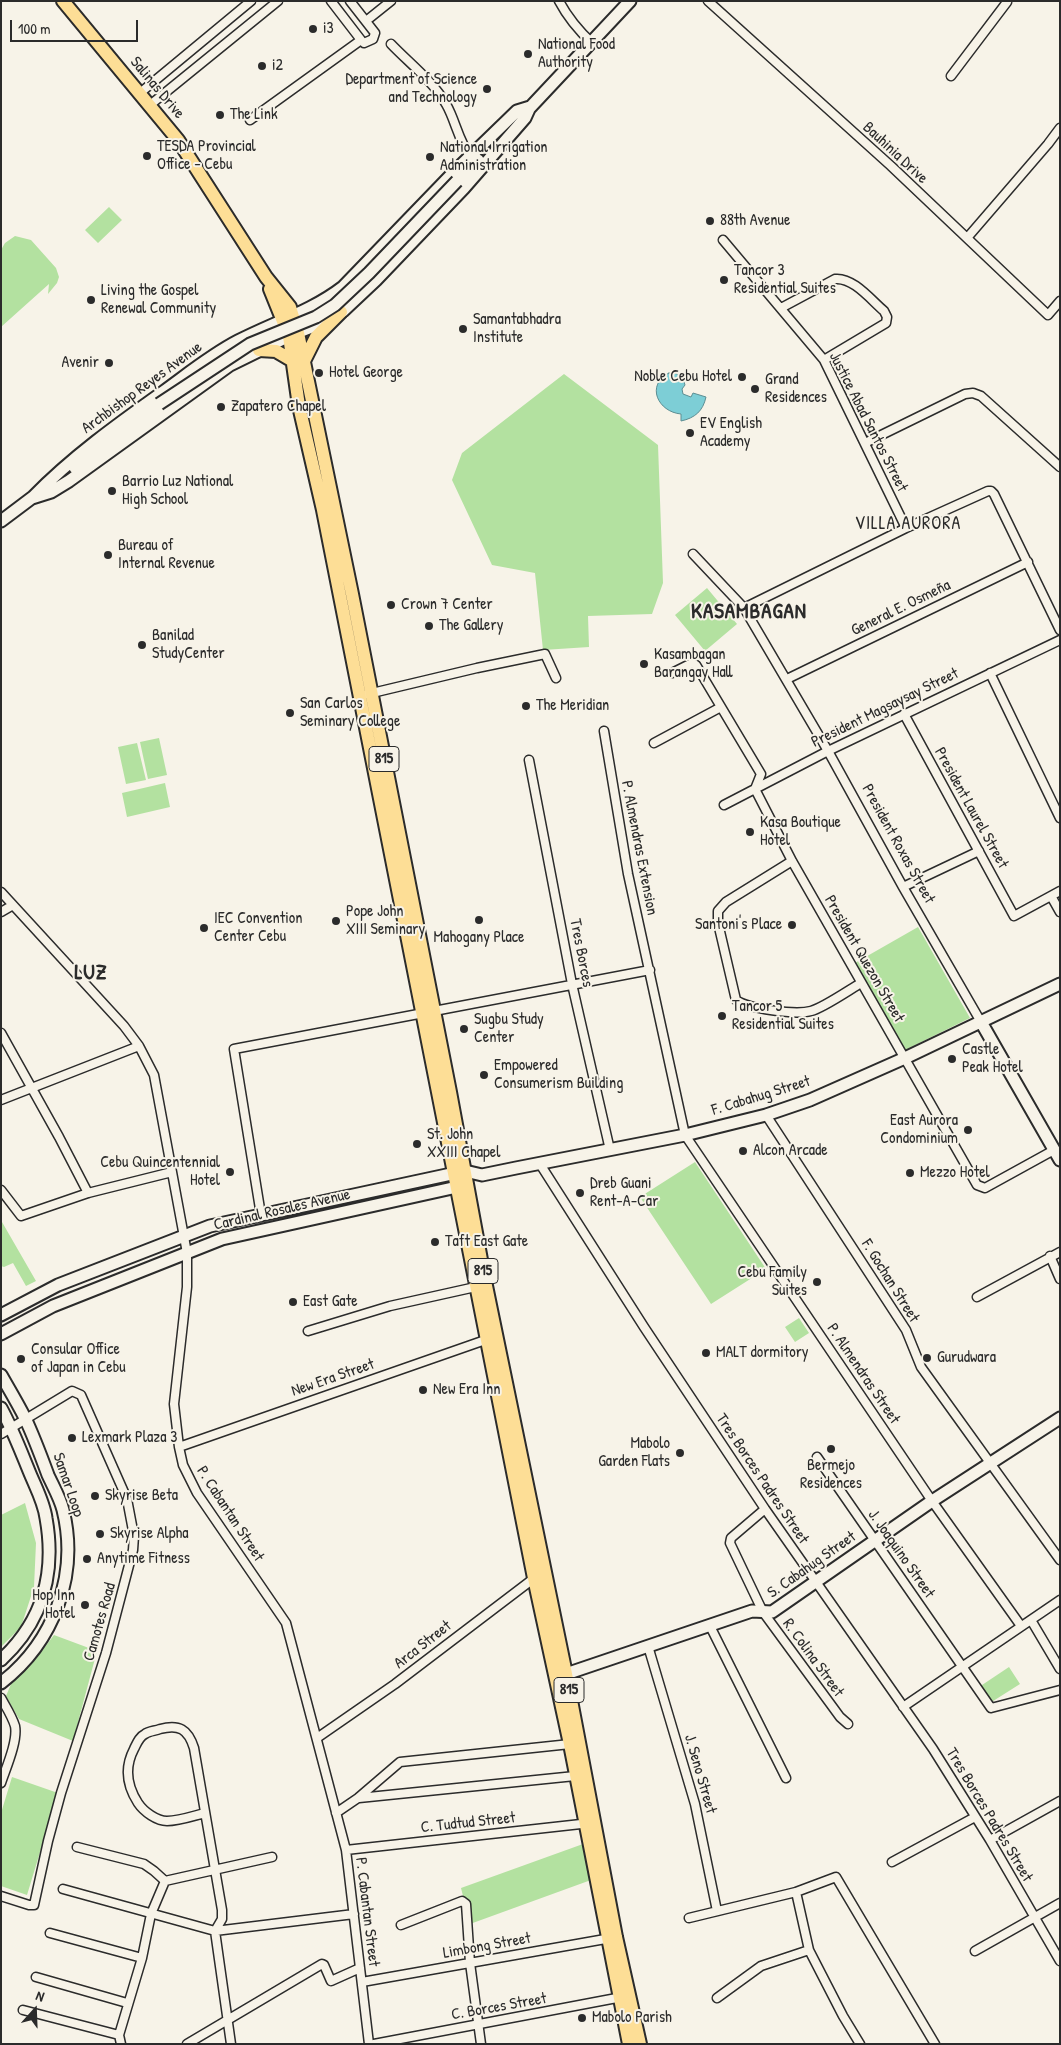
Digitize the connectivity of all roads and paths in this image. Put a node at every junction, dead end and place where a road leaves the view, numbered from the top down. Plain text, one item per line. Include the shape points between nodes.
1 (63, 1) edge
2 (251, 1) edge
3 (278, 1) edge
4 (331, 1) edge
5 (350, 1) edge
6 (391, 1) edge
7 (559, 1) edge
8 (630, 1) edge
9 (708, 1) edge
10 (1007, 2) edge
11 (366, 22) junction
12 (362, 40) junction
13 (592, 43) junction
14 (391, 44) dead end
15 (951, 76) dead end
16 (140, 93) junction
17 (150, 105) junction
18 (530, 107) junction
19 (250, 120) dead end
20 (1060, 128) edge
21 (471, 157) junction
22 (967, 238) junction
23 (723, 240) dead end
24 (333, 295) junction
25 (1060, 302) edge
26 (781, 308) junction
27 (342, 311) junction
28 (288, 317) junction
29 (293, 334) junction
30 (243, 339) junction
31 (256, 351) junction
32 (824, 360) junction
33 (298, 361) junction
34 (865, 443) junction
35 (1060, 467) edge
36 (32, 498) junction
37 (2, 518) edge
38 (906, 528) junction
39 (693, 554) dead end
40 (1028, 562) junction
41 (744, 608) junction
42 (1060, 630) edge
43 (1060, 640) edge
44 (672, 673) dead end
45 (990, 673) junction
46 (556, 678) dead end
47 (787, 679) junction
48 (365, 694) junction
49 (720, 707) junction
50 (904, 714) junction
51 (604, 731) dead end
52 (654, 743) dead end
53 (828, 751) junction
54 (529, 760) dead end
55 (755, 789) junction
56 (724, 805) dead end
57 (1059, 815) edge
58 (979, 851) junction
59 (792, 861) junction
60 (903, 887) junction
61 (1060, 891) edge
62 (1, 892) edge
63 (1051, 896) junction
64 (13, 905) junction
65 (1, 912) edge
66 (1060, 912) edge
67 (650, 970) junction
68 (861, 983) junction
69 (572, 984) junction
70 (1060, 984) edge
71 (428, 1012) junction
72 (981, 1022) junction
73 (1, 1033) edge
74 (139, 1046) junction
75 (905, 1058) junction
76 (32, 1088) junction
77 (1, 1100) edge
78 (766, 1115) junction
79 (685, 1135) junction
80 (610, 1150) junction
81 (1054, 1150) junction
82 (1060, 1160) edge
83 (540, 1164) junction
84 (172, 1172) junction
85 (460, 1172) junction
86 (482, 1174) junction
87 (462, 1186) junction
88 (1, 1190) edge
89 (88, 1192) junction
90 (261, 1215) junction
91 (184, 1236) junction
92 (1060, 1252) edge
93 (187, 1253) junction
94 (1050, 1256) junction
95 (1060, 1279) edge
96 (482, 1286) junction
97 (977, 1297) dead end
98 (1, 1315) edge
99 (308, 1331) dead end
100 (2, 1334) edge
101 (492, 1338) junction
102 (1, 1375) edge
103 (1, 1408) edge
104 (1060, 1418) edge
105 (26, 1419) junction
106 (12, 1427) junction
107 (1, 1434) edge
108 (178, 1447) junction
109 (817, 1457) dead end
110 (990, 1462) junction
111 (932, 1501) junction
112 (765, 1509) junction
113 (875, 1541) junction
114 (1060, 1560) edge
115 (544, 1571) junction
116 (534, 1578) junction
117 (816, 1583) junction
118 (1060, 1600) edge
119 (763, 1612) junction
120 (1031, 1620) junction
121 (710, 1626) junction
122 (1022, 1626) junction
123 (648, 1646) junction
124 (1, 1660) edge
125 (962, 1667) junction
126 (1060, 1669) edge
127 (561, 1676) junction
128 (1, 1683) edge
129 (1060, 1690) edge
130 (1, 1698) edge
131 (903, 1707) junction
132 (848, 1724) dead end
133 (317, 1738) junction
134 (570, 1744) junction
135 (576, 1776) junction
136 (786, 1778) dead end
137 (1, 1783) edge
138 (358, 1798) junction
139 (1060, 1801) edge
140 (205, 1813) junction
141 (336, 1813) junction
142 (975, 1817) junction
143 (590, 1823) junction
144 (990, 1840) junction
145 (77, 1847) dead end
146 (346, 1850) junction
147 (272, 1857) dead end
148 (892, 1862) dead end
149 (215, 1870) junction
150 (165, 1881) junction
151 (63, 1889) dead end
152 (796, 1892) junction
153 (1, 1896) edge
154 (1060, 1904) edge
155 (717, 1911) junction
156 (151, 1914) junction
157 (354, 1914) junction
158 (689, 1918) dead end
159 (1035, 1918) junction
160 (401, 1925) dead end
161 (215, 1930) junction
162 (50, 1933) dead end
163 (612, 1938) junction
164 (809, 1950) junction
165 (975, 1950) dead end
166 (142, 1958) junction
167 (1060, 1961) edge
168 (470, 1963) junction
169 (360, 1968) junction
170 (36, 1977) dead end
171 (362, 1982) junction
172 (624, 1997) junction
173 (717, 1998) dead end
174 (127, 2003) junction
175 (23, 2010) dead end
176 (227, 2019) junction
177 (478, 2025) junction
178 (119, 2035) junction
179 (121, 2044) edge
180 (187, 2044) edge
181 (231, 2044) edge
182 (369, 2044) edge
183 (374, 2044) edge
184 (481, 2044) edge
185 (628, 2044) edge
186 (640, 2044) edge
187 (860, 2044) edge
188 (935, 2044) edge

1 - 16 main road, Salinas Drive / 815
2 - 16 street
3 - 17 street
4 - 12 street
5 - 11 street
6 - 11 street
7 - 13 street via 567,16
8 - 13 main road
9 - 22 street, Bauhinia Drive
10 - 15 street
11 - 12 street via 375,36 368,42
12 - 19 street
13 - 18 main road
14 - 21 street via 441,94 456,121 460,141
16 - 17 main road, Salinas Drive / 815
17 - 28 main road, Salinas Drive / 815 via 178,140
18 - 21 main road, Archbishop Reyes Avenue via 517,111
18 - 27 main road, Archbishop Reyes Avenue via 525,118 464,188
18 - 36 main road, Archbishop Reyes Avenue, bridge via 335,305 316,317 250,344 159,404
20 - 22 street
21 - 24 main road, Archbishop Reyes Avenue
22 - 25 street, Bauhinia Drive via 1048,315
23 - 26 street, Justice Abad Santos Street
24 - 27 main road via 332,306
24 - 28 main road, Archbishop Reyes Avenue
26 - 32 street, Justice Abad Santos Street
26 - 32 street via 840,279 849,281 884,311 888,317 886,323
27 - 29 main road, Archbishop Reyes Avenue
27 - 33 main road
28 - 29 main road, 815
28 - 30 main road, Archbishop Reyes Avenue
29 - 31 main road, Archbishop Reyes Avenue
29 - 33 main road, 815
30 - 31 main road via 252,342
30 - 36 main road, Archbishop Reyes Avenue via 155,396 60,470
31 - 33 main road via 276,350
31 - 36 main road, Archbishop Reyes Avenue via 202,384 70,481
32 - 34 street, Justice Abad Santos Street
33 - 48 main road, 815 via 299,406
34 - 35 street via 973,393 981,396
34 - 38 street, Justice Abad Santos Street
36 - 37 main road, Archbishop Reyes Avenue
38 - 40 street via 988,491 994,494
38 - 41 street
39 - 41 street, President Roxas Street
40 - 42 street
40 - 47 street, General E. Osmeña
41 - 47 street, President Roxas Street
43 - 45 street, President Magsaysay Street
44 - 49 street via 692,663 696,665
45 - 50 street, President Magsaysay Street
45 - 57 street
46 - 48 street via 545,654
47 - 53 street, President Roxas Street
48 - 71 main road, 815
49 - 52 street
49 - 55 street via 761,774
50 - 53 street, President Magsaysay Street
50 - 58 street, President Laurel Street
51 - 67 street, P. Almendras Extension via 625,858
53 - 55 street, President Magsaysay Street
53 - 60 street, President Roxas Street
54 - 69 street, Tres Borces
55 - 56 street, President Magsaysay Street
55 - 59 street, President Quezon Street
58 - 60 street
58 - 63 street, President Laurel Street via 1014,916
59 - 68 street, President Quezon Street
59 - 68 street via 726,902 718,911 736,1000 753,1008 812,1011
60 - 72 street, President Roxas Street
61 - 63 street
62 - 64 street, P. Cabantan Street
63 - 66 street
64 - 65 street
64 - 74 street, P. Cabantan Street
67 - 69 street
67 - 79 street, P. Almendras Extension
68 - 75 street, President Quezon Street
69 - 71 street
69 - 80 street, Tres Borces
70 - 72 main road, F. Cabahug Street
71 - 85 main road, 815
71 - 90 street via 234,1049
72 - 75 main road, F. Cabahug Street
72 - 81 main road, President Roxas Street
73 - 76 street
74 - 76 street
74 - 84 street, P. Cabantan Street via 154,1075
75 - 78 main road, F. Cabahug Street via 810,1100
75 - 81 street, President Quezon Street via 980,1187 985,1188
76 - 77 street
76 - 89 street
78 - 79 main road, F. Cabahug Street
78 - 110 street, F. Gochan Street via 906,1330 921,1367
79 - 80 main road, F. Cabahug Street
79 - 111 street, P. Almendras Street
80 - 83 main road, F. Cabahug Street
81 - 82 main road, President Roxas Street
83 - 86 main road, F. Cabahug Street
83 - 112 street, Tres Borces Padres Street
84 - 89 street
84 - 91 street, P. Cabantan Street
85 - 86 main road, F. Cabahug Street
85 - 87 main road, 815
85 - 90 main road, Cardinal Rosales Avenue
86 - 87 main road, F. Cabahug Street
87 - 93 main road, Cardinal Rosales Avenue via 222,1239
87 - 96 main road, 815
88 - 89 street via 21,1216
90 - 91 main road, Cardinal Rosales Avenue via 210,1226
91 - 93 street, P. Cabantan Street
91 - 98 main road, Cardinal Rosales Avenue via 44,1292
92 - 94 street
93 - 100 main road, Cardinal Rosales Avenue via 53,1306
93 - 108 street, P. Cabantan Street via 188,1287 174,1404
94 - 95 street
94 - 97 street
96 - 99 street via 390,1306
96 - 101 main road, 815
101 - 108 street, New Era Street
101 - 115 main road, 815 via 512,1404
101 - 116 main road, 815
102 - 105 main road, Samar Loop
103 - 106 main road, Samar Loop
104 - 110 main road, S. Cabahug Street
105 - 106 street, Camotes Road
105 - 128 main road, Samar Loop via 62,1509 68,1565 48,1630 31,1655
105 - 153 street, Camotes Road via 72,1391 81,1395 127,1499 134,1536 106,1653 61,1793 34,1905
106 - 107 street, Camotes Road
106 - 124 main road, Samar Loop via 46,1516 50,1560 47,1582 33,1622
108 - 133 street, P. Cabantan Street via 197,1493 286,1623
109 - 113 street, J. Joaquino Street
110 - 111 main road, S. Cabahug Street
110 - 114 street, F. Gochan Street
111 - 113 main road, S. Cabahug Street
111 - 122 street, P. Almendras Street
112 - 117 street, Tres Borces Padres Street
112 - 119 street, R. Colina Street via 729,1541
113 - 117 main road, S. Cabahug Street
113 - 125 street, J. Joaquino Street
115 - 116 street, Arca Street
115 - 127 main road, 815
116 - 127 main road, 815
116 - 133 street, Arca Street
117 - 119 main road, S. Cabahug Street via 772,1612
117 - 131 street, Tres Borces Padres Street
118 - 120 street
119 - 121 main road, S. Cabahug Street via 752,1611
119 - 132 street, R. Colina Street
120 - 122 street
120 - 126 street
121 - 123 main road, S. Cabahug Street
121 - 136 street
122 - 125 street
123 - 127 main road, S. Cabahug Street
123 - 155 street, J. Seno Street via 695,1804
125 - 129 street, J. Joaquino Street via 991,1708
125 - 131 street
127 - 134 main road, 815
127 - 143 main road, 815
130 - 137 street via 15,1729
131 - 142 street, Tres Borces Padres Street
133 - 141 street, P. Cabantan Street
134 - 135 main road, 815
134 - 138 street via 400,1762
135 - 138 street
135 - 143 main road, 815
138 - 141 street
139 - 144 street
140 - 140 street via 191,1738 182,1729 171,1726 145,1734 138,1740 127,1767 128,1779 141,1808 166,1822
140 - 149 street
141 - 146 street, P. Cabantan Street
142 - 144 street, Tres Borces Padres Street
142 - 148 street
143 - 146 street, C. Tudtud Street
143 - 163 main road, 815
144 - 159 street, Tres Borces Padres Street
145 - 150 street via 144,1864
146 - 157 street, P. Cabantan Street
147 - 149 street
149 - 150 street
149 - 161 street via 222,1919
150 - 156 street
151 - 156 street
152 - 155 street
152 - 164 street
152 - 188 street via 836,1877
154 - 159 street
155 - 158 street
156 - 161 street
156 - 166 street
157 - 161 street
157 - 169 street, P. Cabantan Street
159 - 165 street
159 - 167 street, Tres Borces Padres Street
160 - 168 street via 462,1901 466,1904
161 - 176 street
162 - 166 street
163 - 168 street, Limbong Street
163 - 172 main road, 815
164 - 173 street via 761,1966
164 - 187 street
166 - 174 street
168 - 171 street, Limbong Street
168 - 177 street
169 - 171 street, P. Cabantan Street
169 - 176 street via 330,1981 322,1964
170 - 174 street
171 - 182 street, P. Cabantan Street
172 - 177 street, C. Borces Street
172 - 185 main road, 815
172 - 186 main road, 815
174 - 178 street
175 - 178 street
176 - 180 street
176 - 181 street
177 - 183 street, C. Borces Street
177 - 184 street
178 - 179 street

